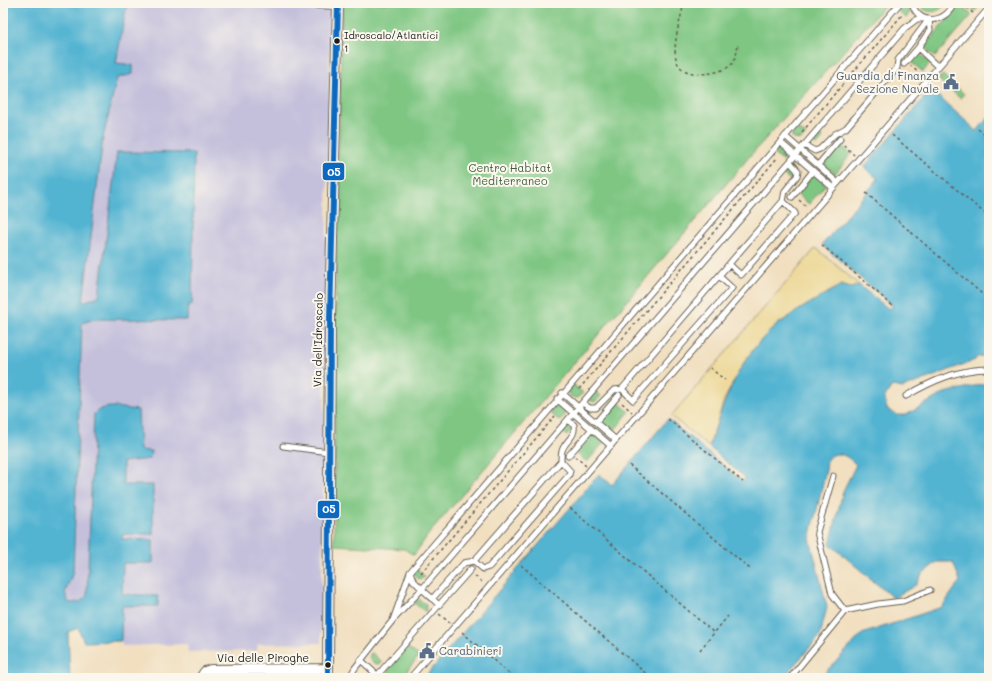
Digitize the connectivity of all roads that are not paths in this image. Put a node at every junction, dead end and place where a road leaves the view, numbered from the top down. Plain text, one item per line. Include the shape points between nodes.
1 (316, 3) edge
2 (900, 3) edge
3 (912, 3) edge
4 (954, 3) edge
5 (338, 4) edge
6 (989, 8) edge
7 (929, 20) junction
8 (918, 48) junction
9 (905, 63) road end
10 (938, 67) junction
11 (785, 136) junction
12 (839, 140) road end
13 (780, 142) junction
14 (802, 147) junction
15 (795, 156) junction
16 (790, 162) junction
17 (818, 165) junction
18 (814, 172) junction
19 (838, 182) junction
20 (833, 188) junction
21 (792, 196) road end
22 (783, 201) junction
23 (729, 264) junction
24 (719, 276) junction
25 (989, 369) edge
26 (622, 389) junction
27 (562, 393) junction
28 (906, 396) dead end
29 (618, 397) road end
30 (557, 400) junction
31 (580, 405) junction
32 (573, 413) junction
33 (568, 420) junction
34 (596, 422) junction
35 (592, 429) junction
36 (616, 440) junction
37 (283, 446) dead end
38 (611, 446) junction
39 (329, 452) junction
40 (570, 454) road end
41 (560, 461) junction
42 (833, 476) dead end
43 (474, 561) junction
44 (470, 570) road end
45 (410, 572) junction
46 (422, 589) junction
47 (930, 590) dead end
48 (432, 599) junction
49 (437, 608) junction
50 (845, 611) junction
51 (393, 620) junction
52 (361, 660) junction
53 (275, 674) edge
54 (328, 674) edge
55 (378, 677) edge
56 (201, 678) edge
57 (349, 678) edge
58 (410, 678) edge
59 (790, 678) edge

1 - 5 street
2 - 11 lane
3 - 7 lane via 917,12
4 - 7 lane via 947,14 936,20
5 - 39 street, Via dell'Idroscalo
6 - 10 lane
7 - 8 lane via 930,30
7 - 14 lane via 917,19 905,28
7 - 14 lane via 898,60 897,68 846,128 814,152
8 - 9 lane
8 - 10 lane
10 - 19 lane
11 - 13 lane
11 - 14 lane
12 - 17 lane
13 - 15 lane
13 - 27 lane
14 - 15 lane
14 - 17 lane
15 - 16 lane
15 - 18 lane
16 - 22 lane via 798,170 797,176 785,191
16 - 31 lane
17 - 19 lane
18 - 20 lane
18 - 21 lane
19 - 20 lane
20 - 36 lane
22 - 23 lane
22 - 23 lane via 795,213 741,275
23 - 24 lane
24 - 26 lane
24 - 26 lane via 732,288 633,400
25 - 28 lane via 949,375
26 - 31 lane via 614,390 596,408
27 - 30 lane
27 - 31 lane
29 - 34 lane
30 - 32 lane
30 - 45 lane
31 - 32 lane
31 - 34 lane
32 - 33 lane
32 - 35 lane
33 - 41 lane via 574,425 574,436 562,450
33 - 46 lane
34 - 36 lane
35 - 38 lane
35 - 40 lane
36 - 38 lane
37 - 39 lane
38 - 58 lane
39 - 54 street, Via dell'Idroscalo
41 - 43 lane
41 - 43 lane via 570,471 569,475 489,567 483,569
42 - 50 lane via 817,532 832,594
43 - 48 lane via 464,563
44 - 49 lane
45 - 46 lane via 413,580
45 - 51 lane
46 - 48 lane
46 - 51 lane
47 - 50 lane via 903,602
48 - 49 lane
49 - 55 lane
50 - 59 lane
51 - 52 lane
52 - 55 lane
52 - 57 lane
53 - 54 street, Via delle Piroghe
53 - 56 street, Via delle Piroghe via 211,670 205,672

